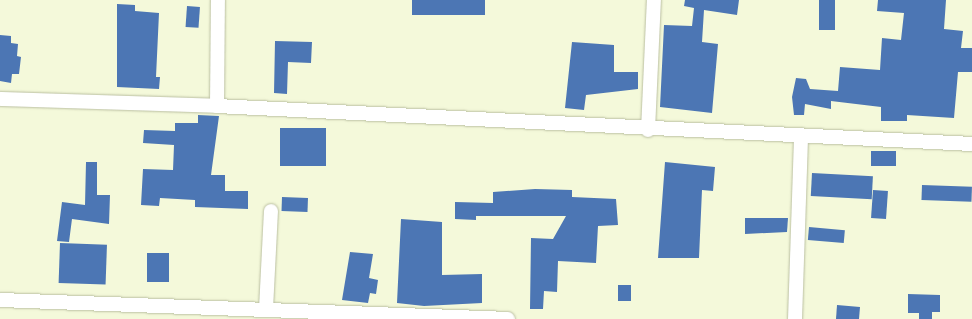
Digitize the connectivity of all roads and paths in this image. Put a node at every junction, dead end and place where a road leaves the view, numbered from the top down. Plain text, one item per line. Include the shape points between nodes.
1 (218, 0) edge
2 (654, 0) edge
3 (0, 100) edge
4 (217, 106) junction
5 (648, 130) junction
6 (801, 137) junction
7 (972, 144) edge
8 (271, 210) dead end
9 (0, 300) edge
10 (266, 309) junction
11 (508, 319) edge
12 (795, 319) edge

1 - 4 street
2 - 5 street
3 - 4 street
4 - 5 street
5 - 6 street
6 - 7 street
6 - 12 street
8 - 10 street
9 - 10 street
10 - 11 street

